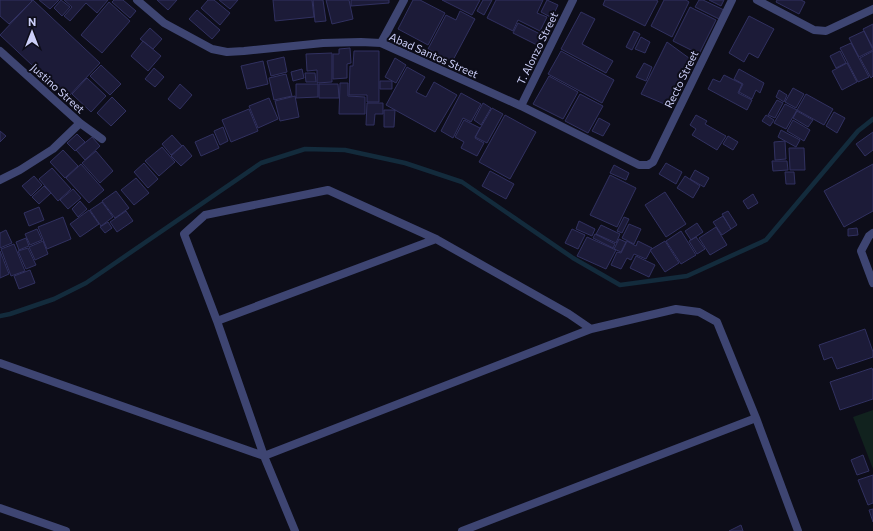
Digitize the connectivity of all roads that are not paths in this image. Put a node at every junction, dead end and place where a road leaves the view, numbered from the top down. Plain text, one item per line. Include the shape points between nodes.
1 (137, 0) edge
2 (404, 0) edge
3 (573, 0) edge
4 (732, 0) edge
5 (757, 0) edge
6 (873, 8) edge
7 (381, 44) junction
8 (0, 51) edge
9 (521, 106) junction
10 (80, 122) junction
11 (102, 139) dead end
12 (648, 165) joint
13 (0, 180) edge
14 (873, 234) edge
15 (436, 239) junction
16 (873, 283) edge
17 (217, 321) junction
18 (591, 329) junction
19 (0, 363) edge
20 (756, 418) junction
21 (264, 456) junction
22 (0, 508) edge
23 (66, 531) edge
24 (295, 531) edge
25 (462, 531) edge
26 (798, 531) edge

1 - 7 street, Abad Santos Street via 164,23 212,49 232,52 322,43
2 - 7 street
3 - 9 street, T. Alonzo Street
4 - 12 street, Recto Street via 653,162
5 - 6 street via 814,30 826,31
7 - 9 street, Abad Santos Street
8 - 10 street, Justino Street
9 - 12 street, Abad Santos Street via 639,165
10 - 11 street, Justino Street
10 - 13 street via 53,149
14 - 16 street via 869,236 861,251
15 - 17 street
15 - 17 street via 328,190 205,215 184,234
15 - 18 street
17 - 21 street
18 - 20 street via 676,309 699,312 717,322
18 - 21 street
19 - 21 street
20 - 25 street
20 - 26 street
21 - 24 street
22 - 23 street

